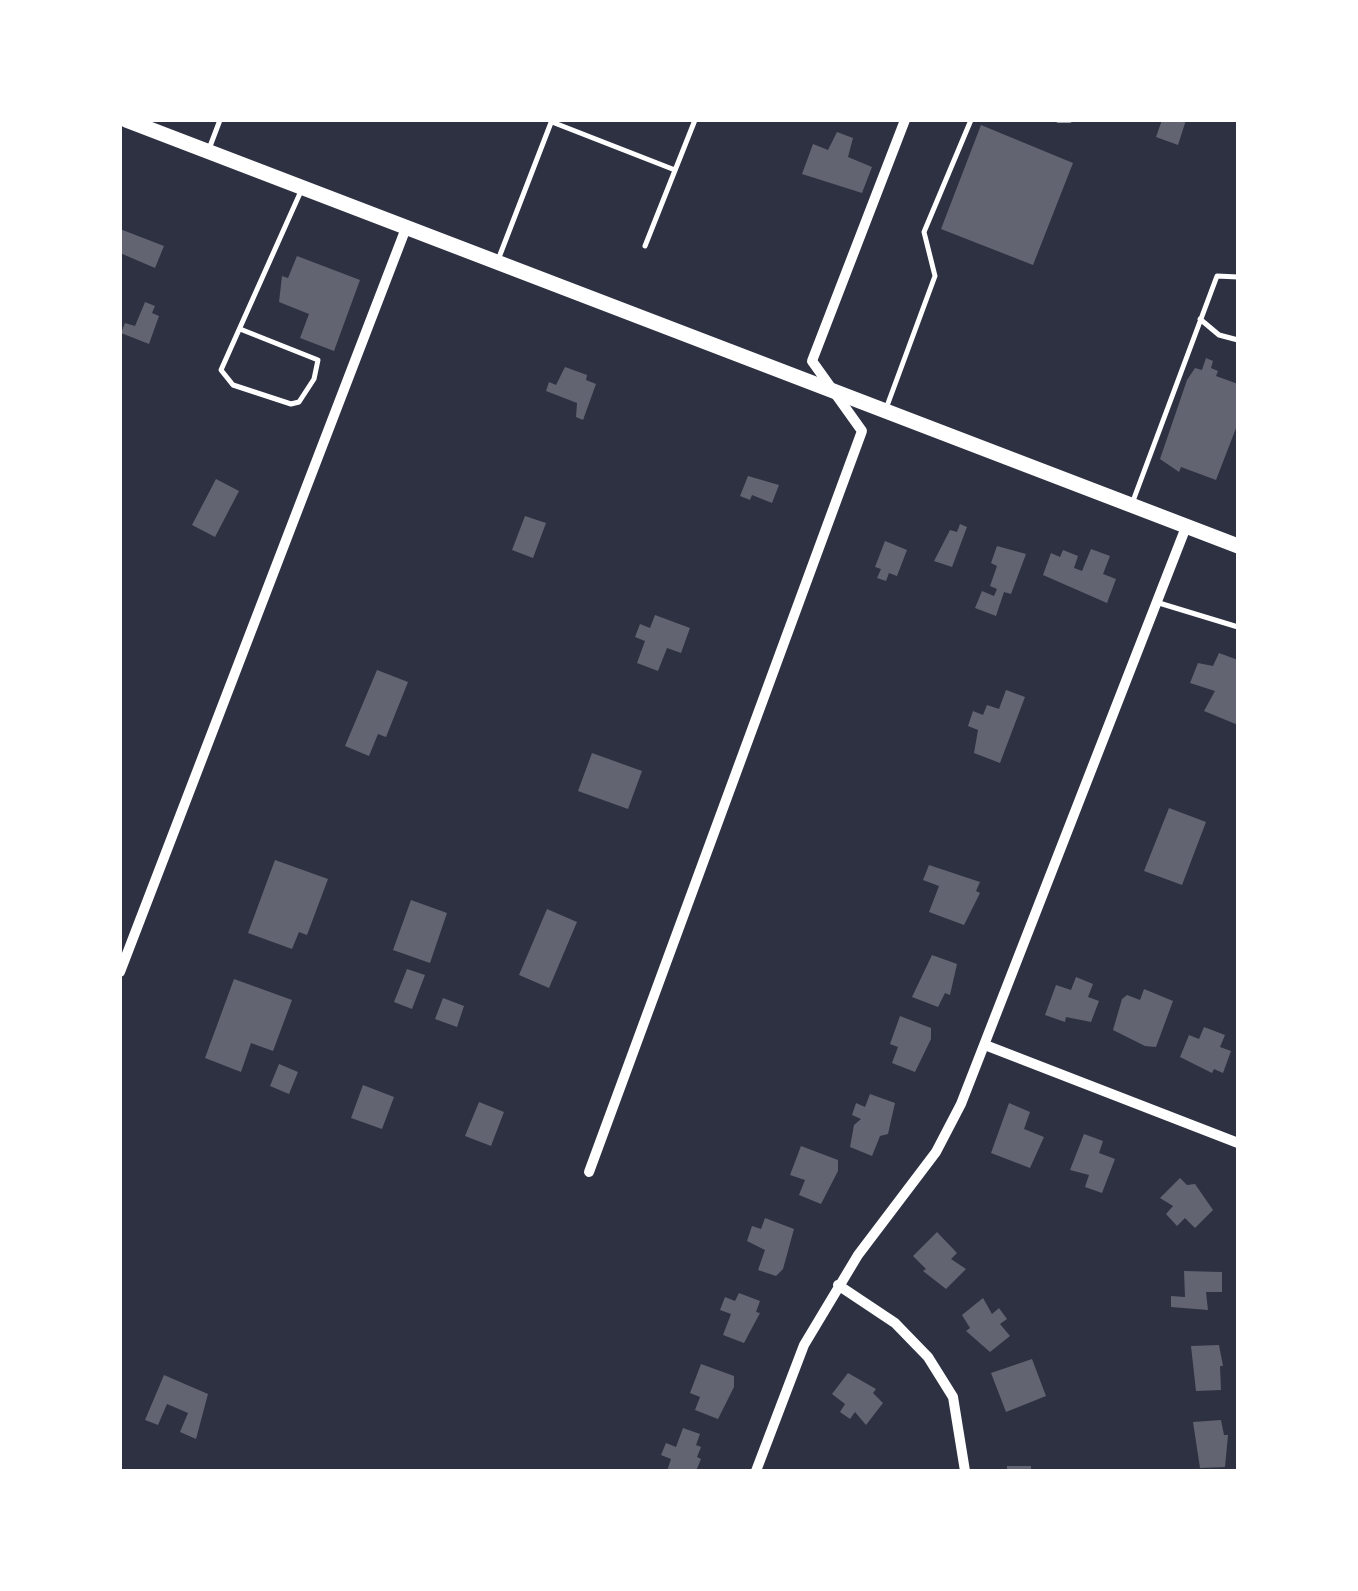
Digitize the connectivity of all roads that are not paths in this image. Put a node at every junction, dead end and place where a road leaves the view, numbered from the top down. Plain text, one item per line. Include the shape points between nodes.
1 (126, 120) edge
2 (220, 120) edge
3 (695, 120) edge
4 (905, 120) edge
5 (970, 120) edge
6 (551, 121) edge
7 (208, 152) junction
8 (676, 170) junction
9 (302, 188) junction
10 (406, 228) junction
11 (646, 246) dead end
12 (497, 262) junction
13 (1238, 277) edge
14 (1200, 319) junction
15 (240, 329) junction
16 (1238, 340) edge
17 (841, 397) junction
18 (885, 414) junction
19 (1130, 508) junction
20 (1186, 527) junction
21 (1238, 546) edge
22 (1156, 602) junction
23 (1238, 627) edge
24 (120, 972) edge
25 (986, 1045) junction
26 (1238, 1143) edge
27 (588, 1172) dead end
28 (838, 1285) junction
29 (756, 1471) edge
30 (965, 1471) edge

1 - 7 main road
2 - 7 lane
3 - 8 lane
4 - 17 street via 812,361
5 - 18 lane via 924,232 935,276
6 - 8 lane
6 - 12 lane
7 - 9 main road
8 - 11 lane
9 - 10 main road
9 - 15 lane
10 - 12 main road
10 - 24 street
12 - 17 main road
13 - 14 lane via 1217,276
14 - 16 lane
14 - 19 lane
15 - 15 lane via 221,370 226,381 299,402 318,360
17 - 18 main road
17 - 27 street via 862,431
18 - 19 main road
19 - 20 main road
20 - 21 main road
20 - 22 street
22 - 23 lane
22 - 25 street
25 - 26 street
25 - 28 street via 936,1152
28 - 29 street via 804,1345
28 - 30 street via 894,1323 928,1357 953,1397

